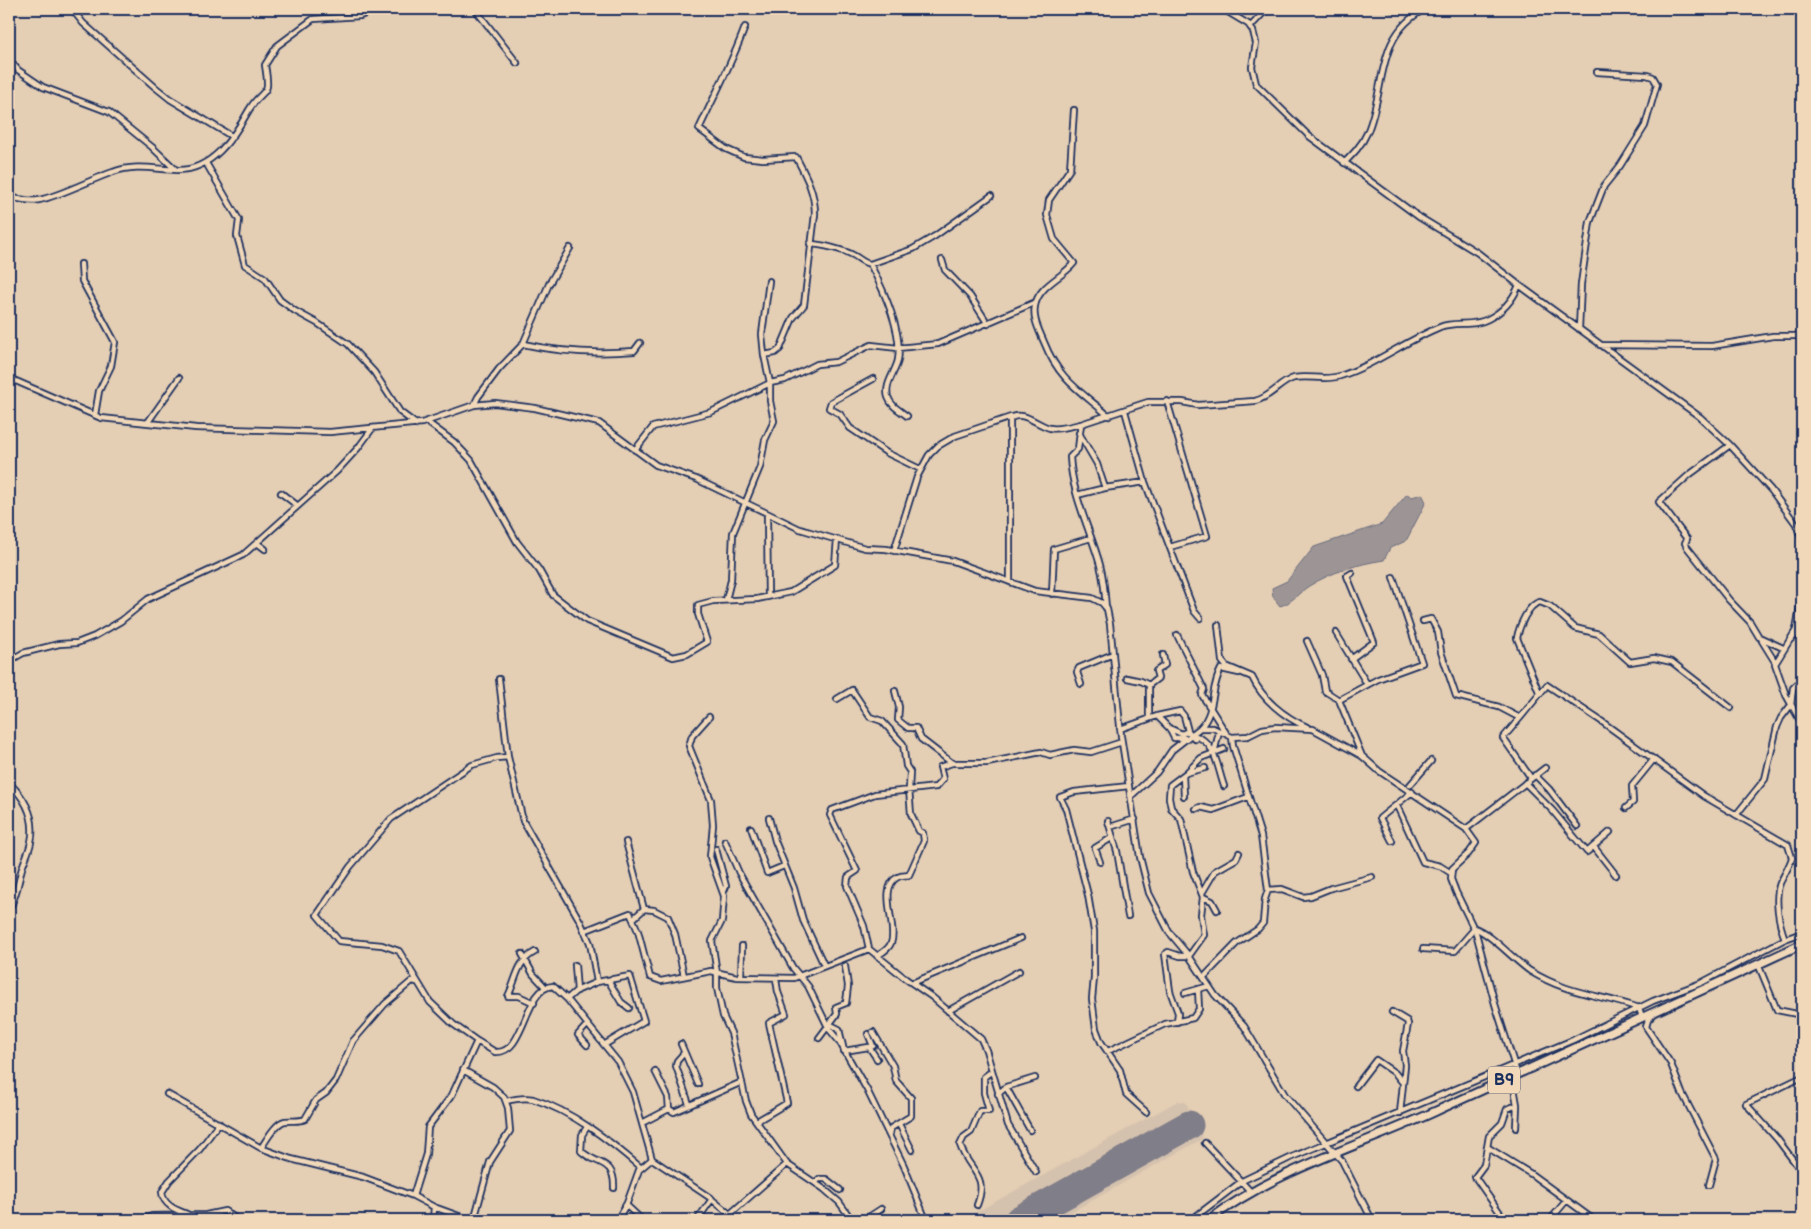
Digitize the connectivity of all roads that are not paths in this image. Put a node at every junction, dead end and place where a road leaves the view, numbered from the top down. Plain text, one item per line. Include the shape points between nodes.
1 (72, 9) edge
2 (378, 9) edge
3 (475, 9) edge
4 (1223, 9) edge
5 (1266, 9) edge
6 (1392, 9) edge
7 (1424, 10) edge
8 (1251, 26) junction
9 (744, 27) dead end
10 (9, 60) edge
11 (517, 63) dead end
12 (1597, 72) dead end
13 (1074, 110) dead end
14 (233, 137) junction
15 (206, 163) junction
16 (1344, 163) junction
17 (176, 170) junction
18 (991, 196) dead end
19 (9, 197) edge
20 (810, 244) junction
21 (570, 248) dead end
22 (942, 260) dead end
23 (81, 264) dead end
24 (870, 264) junction
25 (769, 281) dead end
26 (1519, 285) junction
27 (1036, 302) junction
28 (988, 324) junction
29 (1579, 329) junction
30 (1802, 336) edge
31 (640, 343) dead end
32 (523, 344) junction
33 (1600, 345) junction
34 (898, 348) junction
35 (764, 354) junction
36 (9, 378) edge
37 (179, 378) dead end
38 (873, 379) dead end
39 (770, 383) junction
40 (1167, 401) junction
41 (474, 405) junction
42 (1125, 411) junction
43 (95, 416) junction
44 (907, 416) dead end
45 (1109, 416) junction
46 (1011, 417) junction
47 (148, 422) junction
48 (427, 422) junction
49 (417, 424) junction
50 (1081, 424) junction
51 (372, 429) junction
52 (1079, 432) junction
53 (1730, 445) junction
54 (635, 450) junction
55 (920, 468) junction
56 (1144, 482) junction
57 (1105, 488) junction
58 (281, 493) dead end
59 (1077, 495) junction
60 (744, 503) junction
61 (298, 506) junction
62 (768, 516) junction
63 (1091, 538) junction
64 (837, 539) junction
65 (1802, 540) edge
66 (257, 543) junction
67 (1170, 547) junction
68 (265, 548) dead end
69 (894, 551) junction
70 (1352, 573) dead end
71 (1393, 577) dead end
72 (1010, 582) junction
73 (1052, 594) junction
74 (1802, 595) edge
75 (768, 597) junction
76 (726, 600) junction
77 (1106, 609) junction
78 (1200, 618) dead end
79 (1423, 622) dead end
80 (1218, 625) dead end
81 (1802, 631) edge
82 (1336, 633) dead end
83 (1177, 635) dead end
84 (1762, 640) junction
85 (1307, 641) dead end
86 (1788, 642) junction
87 (1783, 648) junction
88 (1113, 654) junction
89 (1163, 655) dead end
90 (1351, 659) junction
91 (9, 661) edge
92 (1775, 664) junction
93 (1244, 673) junction
94 (1127, 678) dead end
95 (499, 679) dead end
96 (1802, 679) edge
97 (1081, 684) dead end
98 (1367, 684) junction
99 (1149, 685) junction
100 (895, 691) dead end
101 (1539, 692) junction
102 (837, 699) dead end
103 (1339, 700) junction
104 (1791, 705) junction
105 (1731, 708) dead end
106 (1212, 709) junction
107 (1156, 716) junction
108 (709, 717) dead end
109 (1149, 718) junction
110 (1520, 718) junction
111 (1802, 724) edge
112 (1307, 727) junction
113 (1170, 728) junction
114 (1200, 728) junction
115 (1120, 730) junction
116 (1188, 731) junction
117 (1219, 732) junction
118 (1226, 733) junction
119 (1193, 736) junction
120 (1232, 737) junction
121 (1185, 738) junction
122 (1122, 742) junction
123 (1224, 749) dead end
124 (1214, 754) junction
125 (1362, 756) junction
126 (508, 757) junction
127 (1654, 759) junction
128 (1431, 761) dead end
129 (952, 764) junction
130 (1205, 768) dead end
131 (1545, 768) dead end
132 (1186, 773) junction
133 (1533, 777) junction
134 (9, 783) edge
135 (1525, 783) junction
136 (1130, 786) junction
137 (1224, 786) dead end
138 (909, 789) junction
139 (1410, 789) junction
140 (1131, 796) junction
141 (1184, 796) dead end
142 (1248, 797) junction
143 (1397, 806) junction
144 (1196, 808) dead end
145 (1626, 808) dead end
146 (1736, 815) junction
147 (769, 818) dead end
148 (1135, 819) junction
149 (1108, 821) dead end
150 (1577, 826) dead end
151 (1110, 827) junction
152 (751, 828) dead end
153 (1466, 828) junction
154 (1610, 832) dead end
155 (1113, 837) junction
156 (1392, 840) dead end
157 (725, 841) dead end
158 (626, 842) dead end
159 (1594, 847) junction
160 (716, 850) dead end
161 (1240, 853) dead end
162 (1100, 862) dead end
163 (784, 866) junction
164 (1451, 873) junction
165 (1616, 875) dead end
166 (1372, 877) dead end
167 (1268, 890) junction
168 (724, 892) junction
169 (1202, 895) junction
170 (644, 909) junction
171 (9, 910) edge
172 (1218, 910) dead end
173 (1128, 916) dead end
174 (634, 918) junction
175 (1475, 928) junction
176 (584, 931) junction
177 (1802, 933) edge
178 (1021, 938) dead end
179 (1785, 939) junction
180 (1802, 944) edge
181 (742, 946) dead end
182 (869, 949) junction
183 (1423, 949) dead end
184 (536, 952) dead end
185 (522, 954) dead end
186 (877, 956) junction
187 (1188, 956) junction
188 (525, 961) junction
189 (1758, 964) junction
190 (575, 965) dead end
191 (824, 965) junction
192 (844, 966) dead end
193 (1019, 971) dead end
194 (717, 973) junction
195 (684, 976) junction
196 (798, 976) junction
197 (741, 977) junction
198 (1204, 977) junction
199 (776, 979) junction
200 (608, 980) junction
201 (416, 982) junction
202 (597, 982) junction
203 (912, 983) junction
204 (1209, 986) junction
205 (546, 988) junction
206 (1198, 989) junction
207 (578, 991) junction
208 (1185, 993) dead end
209 (567, 1000) junction
210 (534, 1003) junction
211 (629, 1008) dead end
212 (1639, 1008) junction
213 (1660, 1009) junction
214 (948, 1011) junction
215 (1392, 1012) dead end
216 (1802, 1015) edge
217 (1642, 1017) junction
218 (1177, 1022) junction
219 (587, 1025) junction
220 (828, 1025) junction
221 (873, 1032) dead end
222 (571, 1034) dead end
223 (868, 1034) dead end
224 (578, 1035) junction
225 (819, 1038) dead end
226 (478, 1041) junction
227 (680, 1044) dead end
228 (587, 1045) dead end
229 (604, 1045) junction
230 (874, 1046) junction
231 (844, 1050) junction
232 (1108, 1051) junction
233 (684, 1052) junction
234 (877, 1059) dead end
235 (1514, 1063) junction
236 (463, 1070) junction
237 (655, 1071) dead end
238 (992, 1071) junction
239 (1514, 1075) junction
240 (1802, 1077) edge
241 (1035, 1078) dead end
242 (742, 1082) junction
243 (1403, 1083) junction
244 (698, 1084) dead end
245 (1356, 1086) dead end
246 (1006, 1087) junction
247 (167, 1094) dead end
248 (998, 1094) junction
249 (506, 1101) junction
250 (689, 1104) junction
251 (1517, 1105) junction
252 (669, 1109) junction
253 (1146, 1112) dead end
254 (1400, 1113) junction
255 (756, 1121) junction
256 (219, 1123) junction
257 (642, 1123) junction
258 (899, 1124) junction
259 (587, 1127) junction
260 (1516, 1128) dead end
261 (1030, 1130) dead end
262 (890, 1136) junction
263 (1327, 1142) junction
264 (1205, 1143) dead end
265 (1487, 1147) junction
266 (261, 1148) junction
267 (912, 1150) dead end
268 (1336, 1153) junction
269 (652, 1159) junction
270 (786, 1164) junction
271 (640, 1167) junction
272 (1036, 1172) dead end
273 (1802, 1172) edge
274 (1242, 1181) junction
275 (815, 1183) junction
276 (1709, 1186) dead end
277 (614, 1188) dead end
278 (840, 1190) dead end
279 (1250, 1192) junction
280 (413, 1196) junction
281 (712, 1199) junction
282 (1566, 1201) junction
283 (626, 1205) junction
284 (977, 1206) dead end
285 (434, 1208) junction
286 (881, 1209) dead end
287 (187, 1214) junction
288 (730, 1214) junction
289 (199, 1216) junction
290 (140, 1220) edge
291 (205, 1220) edge
292 (238, 1220) edge
293 (433, 1220) edge
294 (470, 1220) edge
295 (474, 1220) edge
296 (616, 1220) edge
297 (642, 1220) edge
298 (696, 1220) edge
299 (737, 1220) edge
300 (852, 1220) edge
301 (864, 1220) edge
302 (926, 1220) edge
303 (1191, 1220) edge
304 (1209, 1220) edge
305 (1372, 1220) edge
306 (1505, 1220) edge
307 (1550, 1220) edge
308 (1594, 1220) edge

1 - 14 street via 83,24 170,99
2 - 14 street via 360,16 312,19 277,46 265,65 268,89 252,105
3 - 11 street
4 - 8 street
5 - 8 street
6 - 7 street
7 - 16 street via 1406,23 1388,48 1367,134
8 - 16 street via 1256,43 1252,67 1256,84 1309,136
9 - 20 street via 731,66 717,87 699,128 726,149 744,157 796,157 815,199
10 - 17 street via 43,87 109,112
12 - 29 street via 1647,75 1653,77 1657,84 1645,126 1604,186 1590,222 1580,290
13 - 27 street via 1069,173 1052,195 1047,208 1054,239 1074,264 1050,284
14 - 15 street
15 - 17 street
15 - 49 street via 239,220 237,236 246,265 265,278 280,300 295,312 348,344 374,372 400,412
16 - 26 street via 1419,217 1478,253
17 - 19 street via 133,167 41,200
18 - 24 street via 913,249
20 - 24 street via 851,254
20 - 35 street via 804,305 793,318 780,349
21 - 32 street via 549,284
22 - 28 street via 945,270 970,296
23 - 43 street via 82,281 115,342 111,366 99,391
24 - 34 street via 895,326
25 - 35 street via 762,334
26 - 29 street
26 - 40 street via 1505,306 1488,319 1438,328 1338,377 1293,378 1255,401 1198,405
27 - 28 street
27 - 45 street via 1036,327 1051,360 1062,375
28 - 34 street via 938,344
29 - 33 street
30 - 33 street via 1773,336 1712,346
31 - 32 street via 634,351 620,352 540,348
32 - 41 street via 499,369
33 - 53 street via 1700,417
34 - 39 street via 868,346 845,358 817,364 785,380
34 - 44 street via 898,361 887,395 892,405
35 - 39 street
36 - 43 street
37 - 47 street
38 - 55 street via 831,402 829,408 840,414 850,428 887,454
39 - 54 street via 711,412 653,427
39 - 60 street via 774,421
40 - 42 street via 1148,402
40 - 67 street via 1207,536
41 - 48 street
41 - 54 street via 527,406 599,423
42 - 45 street
42 - 56 street
43 - 47 street via 117,422
45 - 50 street
46 - 50 street via 1024,416 1052,428
46 - 55 street via 948,439 929,455
46 - 72 street
47 - 51 street via 301,433
48 - 49 street
48 - 76 street via 454,442 471,460 517,542 539,570 548,589 587,621 677,657 707,642 698,605
49 - 51 street
50 - 52 street
51 - 61 street via 350,458
52 - 57 street via 1097,464
52 - 59 street via 1078,449 1070,457
53 - 65 street via 1787,510
53 - 84 street via 1659,502 1687,539 1687,547
54 - 60 street via 656,465
55 - 69 street
56 - 57 street
56 - 67 street
57 - 59 street
58 - 61 street
59 - 63 street
60 - 62 street
60 - 76 street via 733,533 731,580
61 - 66 street
62 - 64 street
62 - 75 street
63 - 73 street via 1054,549
63 - 77 street via 1102,574
64 - 69 street via 865,548
64 - 75 street via 832,568 791,592
66 - 68 street
66 - 91 street via 243,554 148,599 121,621 95,636 77,643 23,653
67 - 78 street
69 - 72 street via 953,561
70 - 90 street via 1348,576 1374,642
71 - 98 street via 1422,663
72 - 73 street
73 - 77 street via 1092,598
74 - 86 street via 1798,623
75 - 76 street
77 - 88 street
79 - 110 street via 1431,619 1438,632 1441,652 1456,696 1499,707
80 - 93 street via 1222,662
81 - 86 street
82 - 90 street
83 - 106 street via 1204,689 1202,695
84 - 87 street
84 - 92 street
85 - 103 street via 1326,691
86 - 87 street
87 - 92 street
88 - 97 street via 1079,668
88 - 115 street
89 - 99 street via 1165,665 1156,671 1158,678
90 - 98 street
92 - 104 street
93 - 106 street via 1221,669 1213,686
93 - 112 street via 1252,677 1275,707
94 - 99 street
95 - 126 street
96 - 104 street via 1792,692
98 - 103 street
99 - 109 street
100 - 129 street via 898,720 908,728 916,728 921,739
101 - 105 street via 1517,638 1531,607 1540,602 1550,606 1575,628 1599,634 1630,662 1654,658 1672,662
101 - 110 street
101 - 127 street via 1550,686
102 - 138 street via 852,690 870,717 882,721 903,744 910,772
103 - 125 street
104 - 111 street
104 - 146 street via 1777,727 1765,779
106 - 114 street
106 - 118 street
107 - 109 street
107 - 113 street
107 - 116 street via 1180,711
108 - 168 street via 692,736 689,746 710,800 713,826 710,857
109 - 115 street
110 - 133 street via 1503,738
112 - 120 street via 1275,727 1248,736
112 - 125 street
113 - 116 street via 1182,734
113 - 121 street via 1174,738
114 - 117 street via 1213,728
114 - 119 street
115 - 122 street
116 - 119 street
117 - 118 street
117 - 124 street
118 - 120 street
119 - 121 street
119 - 124 street via 1202,737
120 - 142 street
121 - 140 street via 1157,772
122 - 129 street via 1091,752 1074,750 1050,755 1041,752 987,763
122 - 136 street
123 - 124 street
124 - 132 street via 1201,758
124 - 137 street
125 - 139 street
126 - 176 street via 523,821
126 - 201 street via 472,765 391,819 350,867 317,915 339,941 382,945 399,951
127 - 145 street via 1632,786 1633,802
127 - 146 street
128 - 139 street
129 - 138 street via 940,767 943,779 936,787
130 - 132 street
131 - 133 street
132 - 141 street via 1183,776
132 - 169 street via 1170,785 1169,798 1171,808 1181,819 1193,872
133 - 135 street
133 - 150 street via 1549,789
134 - 171 street via 30,812 33,830
135 - 153 street
135 - 159 street via 1587,852
136 - 140 street
136 - 232 street via 1060,796 1066,808 1088,895 1095,950 1094,1018 1098,1036
138 - 182 street via 875,794 832,810 830,815 857,871 846,880 864,926
138 - 186 street via 911,814 923,833 924,841 909,875 894,880 888,901 893,938 891,945
139 - 143 street
139 - 153 street
140 - 148 street
142 - 144 street via 1213,810
142 - 167 street via 1263,849
143 - 156 street via 1380,818
143 - 164 street via 1422,862 1440,866
146 - 179 street via 1775,836 1791,850 1792,858 1778,892 1778,909
147 - 163 street
148 - 151 street
148 - 187 street via 1149,893 1169,932
149 - 151 street
151 - 155 street
152 - 163 street via 768,873
153 - 164 street via 1476,843
154 - 159 street
155 - 162 street via 1095,848
155 - 173 street
157 - 196 street
158 - 170 street
159 - 165 street
160 - 168 street via 726,886
161 - 169 street via 1236,859 1215,871
163 - 191 street via 803,920
164 - 175 street via 1456,892
166 - 167 street via 1312,896 1282,889
167 - 198 street via 1263,923 1237,943
168 - 194 street via 722,921 712,941
169 - 172 street
169 - 187 street via 1204,935
170 - 174 street
170 - 195 street via 668,917
174 - 176 street via 630,913
174 - 195 street via 650,977 661,981
175 - 183 street via 1455,951
175 - 212 street via 1529,970 1556,985
175 - 235 street
176 - 202 street via 590,943
177 - 179 street
178 - 203 street
179 - 212 street via 1701,983
180 - 189 highway, B9
181 - 197 street
182 - 186 street
182 - 191 street
184 - 188 street
185 - 188 street
186 - 203 street
187 - 198 street
187 - 218 street via 1165,954 1170,991 1178,1013
188 - 205 street
188 - 210 street via 516,972 508,996 519,996
189 - 213 highway, B9
189 - 216 street via 1777,1010
190 - 207 street
191 - 196 street
192 - 220 street via 848,986 846,1003 836,1007 837,1014
193 - 214 street
194 - 195 street via 711,971
194 - 197 street
194 - 242 street via 721,1008 731,1033
196 - 199 street
196 - 220 street via 808,986
197 - 199 street
198 - 204 street
199 - 255 street via 786,1014 769,1023 787,1103
200 - 202 street
200 - 211 street via 621,1002
200 - 229 street via 630,976 644,1020
201 - 226 street via 437,1009
201 - 266 street via 412,981 385,1004 353,1041 336,1080 316,1100 305,1119 279,1124
202 - 207 street
203 - 214 street
204 - 206 street
204 - 263 street via 1244,1026 1284,1096
205 - 209 street via 553,986
205 - 210 street
206 - 208 street
206 - 218 street via 1200,1000 1193,1018
207 - 209 street
209 - 219 street
210 - 226 street via 508,1050 495,1052
212 - 217 street
212 - 235 street via 1573,1040
213 - 217 highway, B9
213 - 276 street via 1648,1020 1646,1027 1672,1064 1682,1093 1716,1159
214 - 238 street via 981,1040
215 - 243 street via 1408,1022 1402,1051 1405,1065
217 - 239 highway, B9
218 - 232 street via 1165,1024
219 - 224 street
219 - 229 street
220 - 225 street
220 - 231 street
221 - 230 street
222 - 224 street
223 - 230 street
224 - 228 street
226 - 236 street
227 - 233 street
229 - 257 street via 633,1092
230 - 231 street
230 - 234 street
230 - 258 street via 893,1066 896,1081 911,1098 911,1116
231 - 262 street
232 - 253 street via 1120,1070 1126,1094
233 - 244 street
233 - 250 street via 676,1066
235 - 239 street
235 - 254 street
236 - 249 street via 493,1087
236 - 280 street via 452,1095 428,1127 426,1154
237 - 252 street via 668,1097
238 - 248 street
238 - 284 street via 984,1077 989,1111 980,1111 971,1132 960,1146 980,1180 982,1191
239 - 251 street
239 - 268 highway, B9
240 - 273 street via 1746,1104
241 - 246 street
242 - 250 street
242 - 255 street via 749,1110
243 - 245 street via 1396,1073 1376,1060
243 - 254 street
246 - 248 street
246 - 261 street
247 - 256 street
248 - 272 street via 1008,1125
249 - 259 street via 532,1099
249 - 295 street via 510,1131 490,1162
250 - 252 street via 674,1112
251 - 260 street
251 - 265 street via 1507,1110 1502,1123 1489,1136
252 - 257 street
254 - 263 street
255 - 270 street
256 - 266 street
256 - 287 street via 162,1192 174,1210
257 - 269 street
258 - 262 street via 890,1129
258 - 267 street
259 - 271 street
259 - 277 street via 582,1135 581,1151 587,1157 608,1165 614,1177
262 - 302 street
263 - 268 street
263 - 274 street
264 - 274 street
265 - 282 street via 1531,1174
265 - 306 street via 1484,1165 1475,1177
266 - 280 street via 363,1177
268 - 279 highway, B9
268 - 305 street
269 - 271 street
269 - 281 street
270 - 275 street
270 - 288 street
271 - 283 street
274 - 279 street
274 - 303 street
275 - 278 street via 819,1179 826,1180
275 - 300 street via 839,1202
279 - 304 highway, B9
280 - 285 street
281 - 288 street
281 - 298 street
282 - 307 street
282 - 308 street
283 - 296 street
283 - 297 street
285 - 293 street
285 - 294 street
286 - 301 street
287 - 289 street
287 - 290 street
288 - 299 street
289 - 291 street
289 - 292 street via 224,1211

